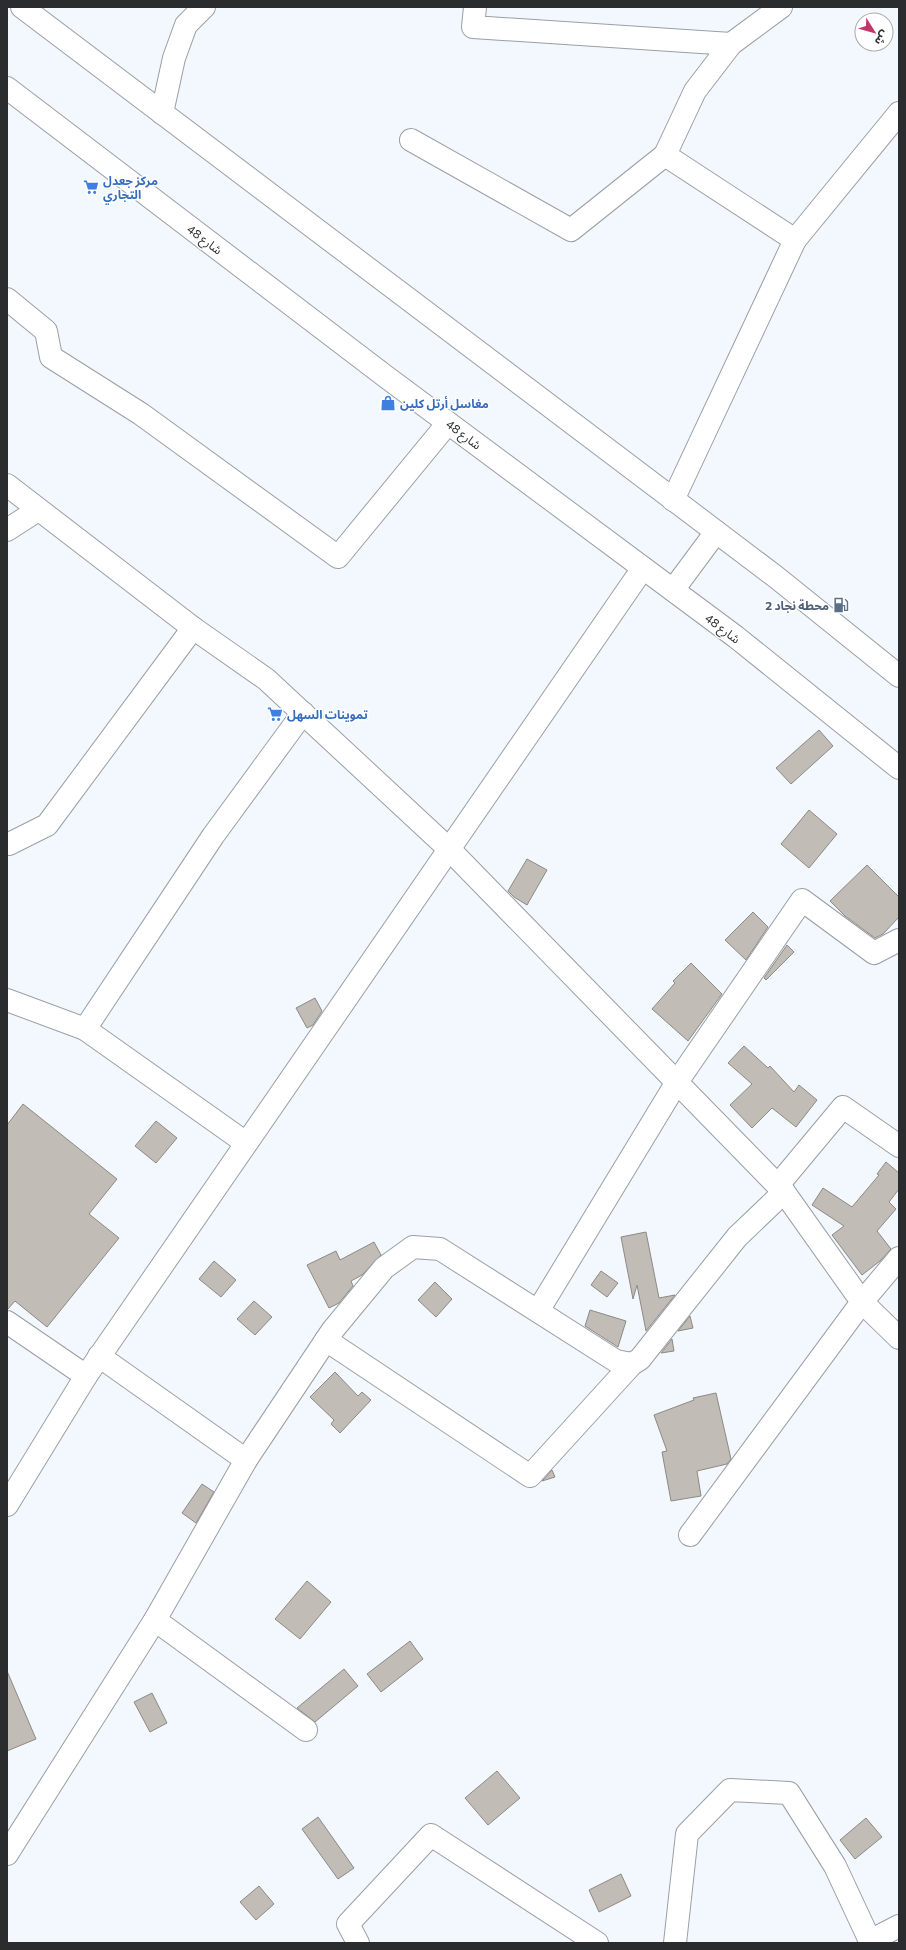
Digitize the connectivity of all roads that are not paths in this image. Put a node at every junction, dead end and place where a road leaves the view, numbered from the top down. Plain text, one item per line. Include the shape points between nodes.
1 (22, 7) edge
2 (204, 7) edge
3 (475, 7) edge
4 (781, 7) edge
5 (731, 44) junction
6 (7, 88) edge
7 (162, 113) junction
8 (899, 113) edge
9 (411, 140) dead end
10 (665, 156) junction
11 (795, 240) junction
12 (7, 299) edge
13 (448, 422) junction
14 (7, 485) edge
15 (673, 500) junction
16 (38, 510) junction
17 (7, 530) edge
18 (716, 532) junction
19 (643, 568) junction
20 (673, 590) junction
21 (193, 628) junction
22 (899, 676) edge
23 (303, 713) junction
24 (899, 768) edge
25 (7, 843) edge
26 (449, 849) junction
27 (899, 940) edge
28 (7, 1000) edge
29 (85, 1029) junction
30 (677, 1082) junction
31 (246, 1143) junction
32 (899, 1146) edge
33 (781, 1188) junction
34 (899, 1258) edge
35 (862, 1302) junction
36 (538, 1311) junction
37 (7, 1322) edge
38 (899, 1338) edge
39 (326, 1340) junction
40 (100, 1356) junction
41 (632, 1364) junction
42 (86, 1376) junction
43 (246, 1460) junction
44 (7, 1505) edge
45 (690, 1535) dead end
46 (155, 1620) junction
47 (306, 1730) dead end
48 (7, 1854) edge
49 (899, 1926) edge
50 (870, 1942) edge
51 (358, 1943) edge
52 (597, 1943) edge
53 (675, 1943) edge

1 - 7 street
2 - 7 street via 186,25 174,58
3 - 5 street via 473,26
4 - 5 street
5 - 10 street via 695,91
6 - 13 street, شارع 48
7 - 15 street
8 - 11 street
9 - 10 street via 571,230
10 - 11 street
11 - 15 street
12 - 13 street via 46,331 51,357 141,414 338,557
13 - 19 street, شارع 48
14 - 16 street
15 - 18 street
16 - 17 street
16 - 21 street
18 - 20 street
18 - 22 street
19 - 20 street, شارع 48
19 - 26 street
20 - 24 street, شارع 48 via 736,637
21 - 23 street via 266,679
21 - 25 street via 47,825
23 - 26 street
23 - 29 street via 213,836
26 - 30 street
26 - 31 street
27 - 30 street via 874,953 802,900
28 - 29 street
29 - 31 street
30 - 33 street
30 - 36 street
31 - 40 street
32 - 33 street via 843,1107
33 - 35 street
33 - 41 street via 736,1237 640,1359
34 - 35 street
35 - 38 street
35 - 45 street
36 - 39 street via 440,1249 413,1247 384,1268
36 - 41 street via 616,1361
37 - 42 street
39 - 41 street via 530,1476
39 - 43 street
40 - 42 street
40 - 43 street
42 - 44 street
43 - 46 street
46 - 47 street
46 - 48 street
49 - 50 street
50 - 53 street via 835,1866 789,1793 730,1790 687,1834
51 - 52 street via 348,1924 431,1835

